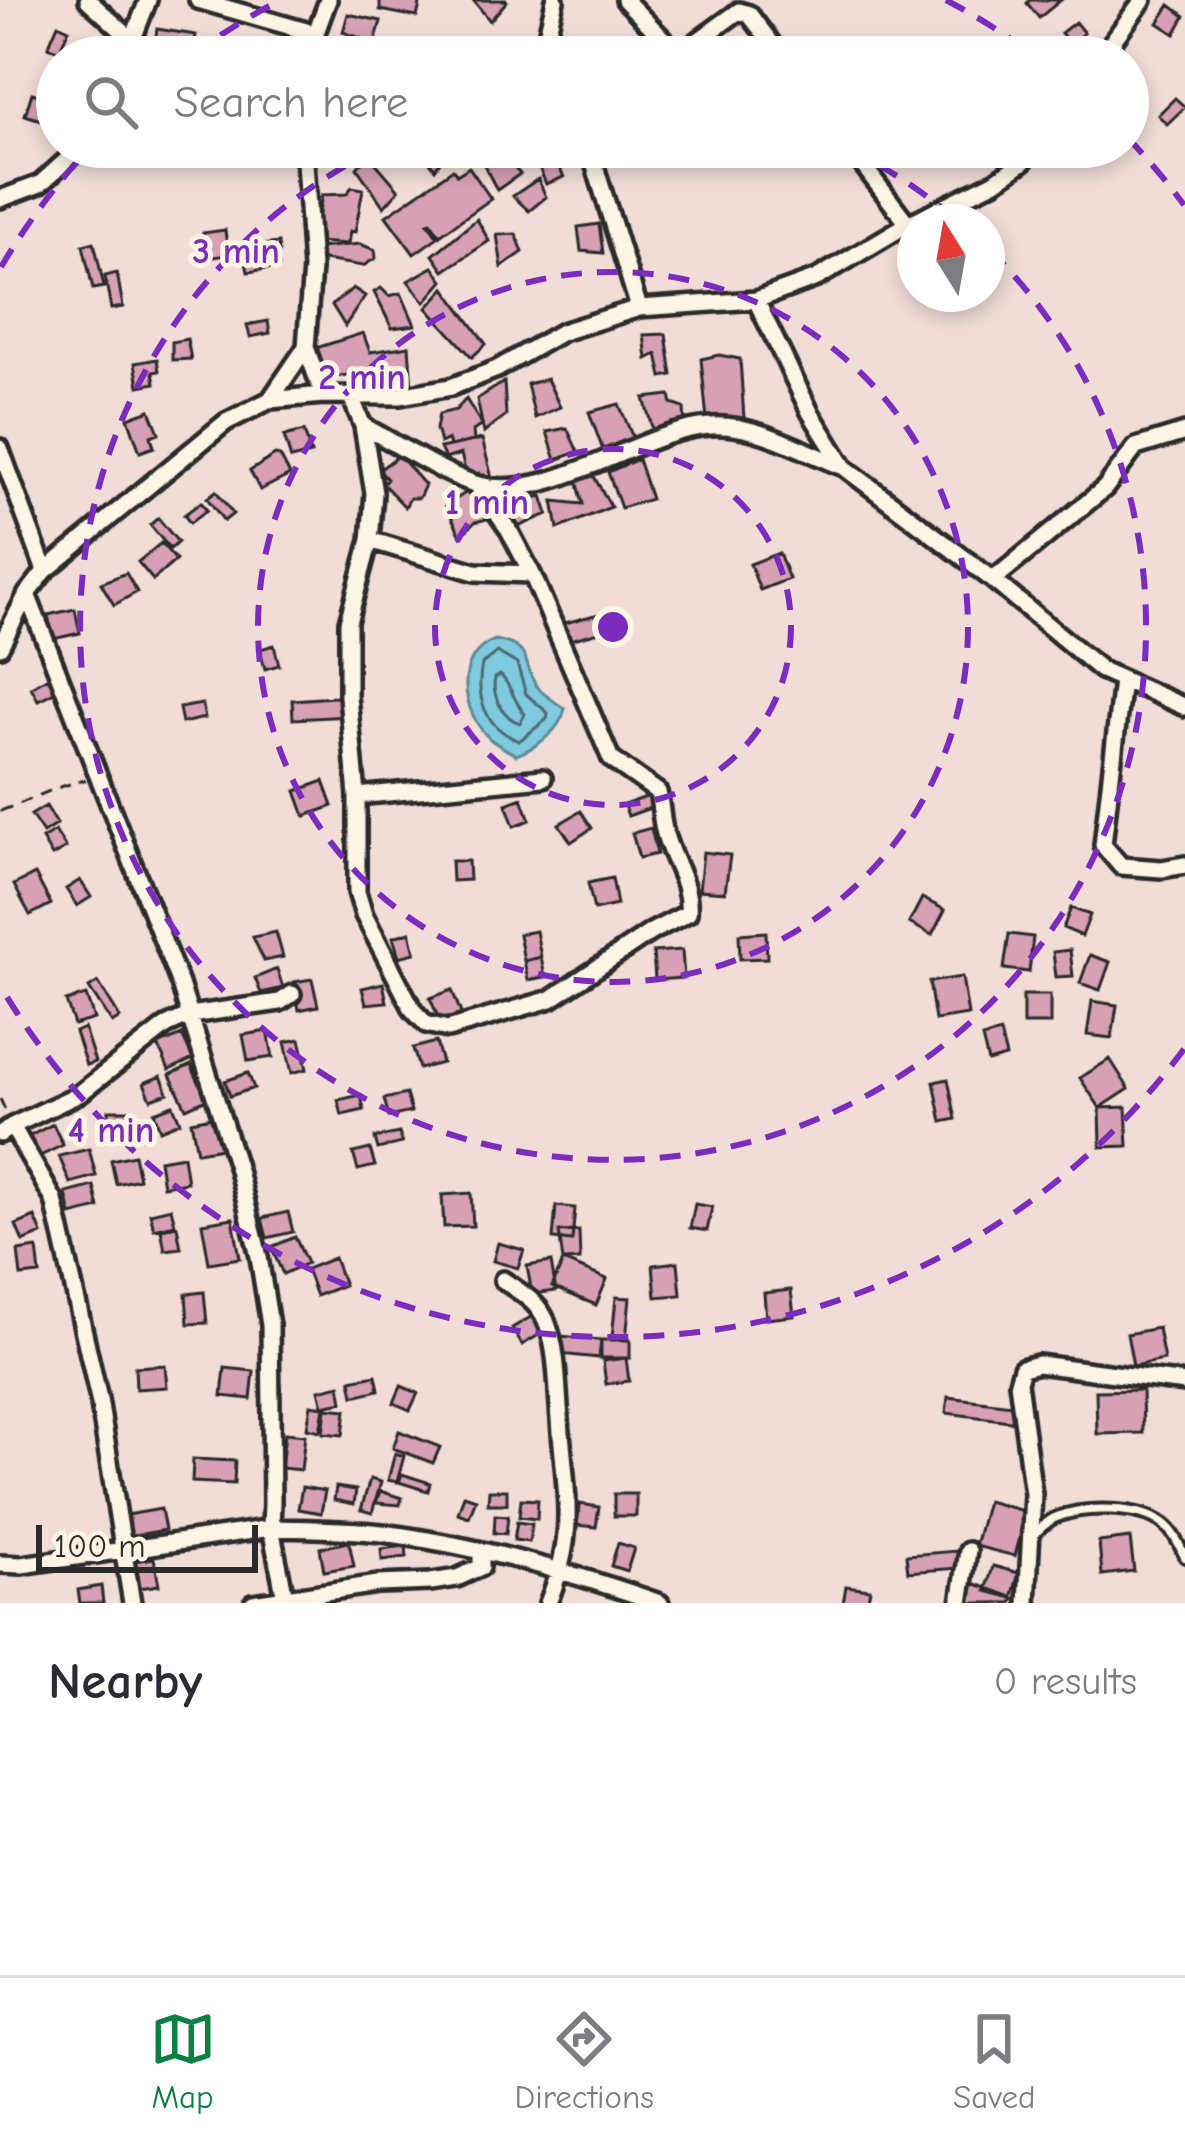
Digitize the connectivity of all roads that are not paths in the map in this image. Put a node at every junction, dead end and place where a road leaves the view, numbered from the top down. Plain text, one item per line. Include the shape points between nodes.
1 (88, 0) edge
2 (148, 0) edge
3 (198, 0) edge
4 (328, 0) edge
5 (555, 0) edge
6 (626, 0) edge
7 (1143, 0) edge
8 (313, 33) junction
9 (128, 36) edge
10 (132, 36) edge
11 (312, 36) edge
12 (549, 36) edge
13 (661, 36) edge
14 (705, 36) edge
15 (766, 36) edge
16 (1116, 36) edge
17 (58, 168) edge
18 (305, 168) edge
19 (596, 168) edge
20 (865, 168) edge
21 (1014, 168) edge
22 (0, 200) edge
23 (949, 204) edge
24 (897, 210) edge
25 (897, 231) edge
26 (756, 300) junction
27 (639, 308) junction
28 (306, 347) junction
29 (323, 394) junction
30 (351, 397) junction
31 (270, 400) junction
32 (363, 426) junction
33 (1185, 432) edge
34 (0, 448) edge
35 (844, 467) junction
36 (477, 484) junction
37 (370, 540) junction
38 (45, 571) junction
39 (532, 574) junction
40 (994, 580) junction
41 (27, 594) junction
42 (0, 647) edge
43 (1122, 680) junction
44 (1185, 707) edge
45 (543, 778) dead end
46 (357, 796) junction
47 (1185, 865) edge
48 (292, 994) dead end
49 (190, 1016) junction
50 (6, 1130) edge
51 (503, 1280) dead end
52 (1185, 1383) edge
53 (271, 1528) junction
54 (1031, 1535) junction
55 (122, 1550) junction
56 (968, 1551) dead end
57 (481, 1552) junction
58 (1185, 1557) edge
59 (0, 1564) edge
60 (560, 1572) junction
61 (285, 1600) edge
62 (132, 1603) edge
63 (253, 1603) edge
64 (548, 1603) edge
65 (660, 1603) edge
66 (960, 1603) edge
67 (1028, 1603) edge

1 - 9 street
2 - 10 street
3 - 8 street
4 - 8 street
5 - 12 street
6 - 13 street
7 - 16 street
8 - 11 street
14 - 15 street via 740,11
17 - 22 street
18 - 28 street via 312,268
19 - 27 street
20 - 24 street
21 - 23 street
25 - 26 street via 818,278
26 - 27 street
26 - 35 street
27 - 30 street via 562,332 451,387
28 - 29 street
28 - 31 street
29 - 30 street
29 - 31 street
30 - 32 street
31 - 38 street via 226,422
32 - 36 street
32 - 37 street via 374,493
33 - 40 street via 1136,447 1105,488
34 - 38 street
35 - 36 street via 712,426 527,484
35 - 40 street
36 - 39 street
37 - 39 street via 475,572
37 - 46 street via 348,622
38 - 41 street
39 - 46 street via 610,759 658,792 688,913 551,999 448,1029 426,1024 357,892
40 - 43 street
41 - 42 street
41 - 49 street
43 - 44 street
43 - 47 street via 1103,845 1121,866
45 - 46 street
48 - 49 street
49 - 50 street via 149,1037 79,1094
49 - 53 street via 263,1280
50 - 55 street via 54,1200 99,1399
51 - 60 street via 536,1304 549,1326 569,1495
52 - 54 street via 1022,1368
53 - 55 street
53 - 57 street via 382,1533
53 - 61 street
54 - 58 lane via 1072,1514 1142,1514 1160,1521
54 - 67 street
55 - 59 street
55 - 62 street
56 - 66 street
57 - 60 street
57 - 61 street via 481,1568 457,1578
60 - 64 street
60 - 65 street
61 - 63 street

